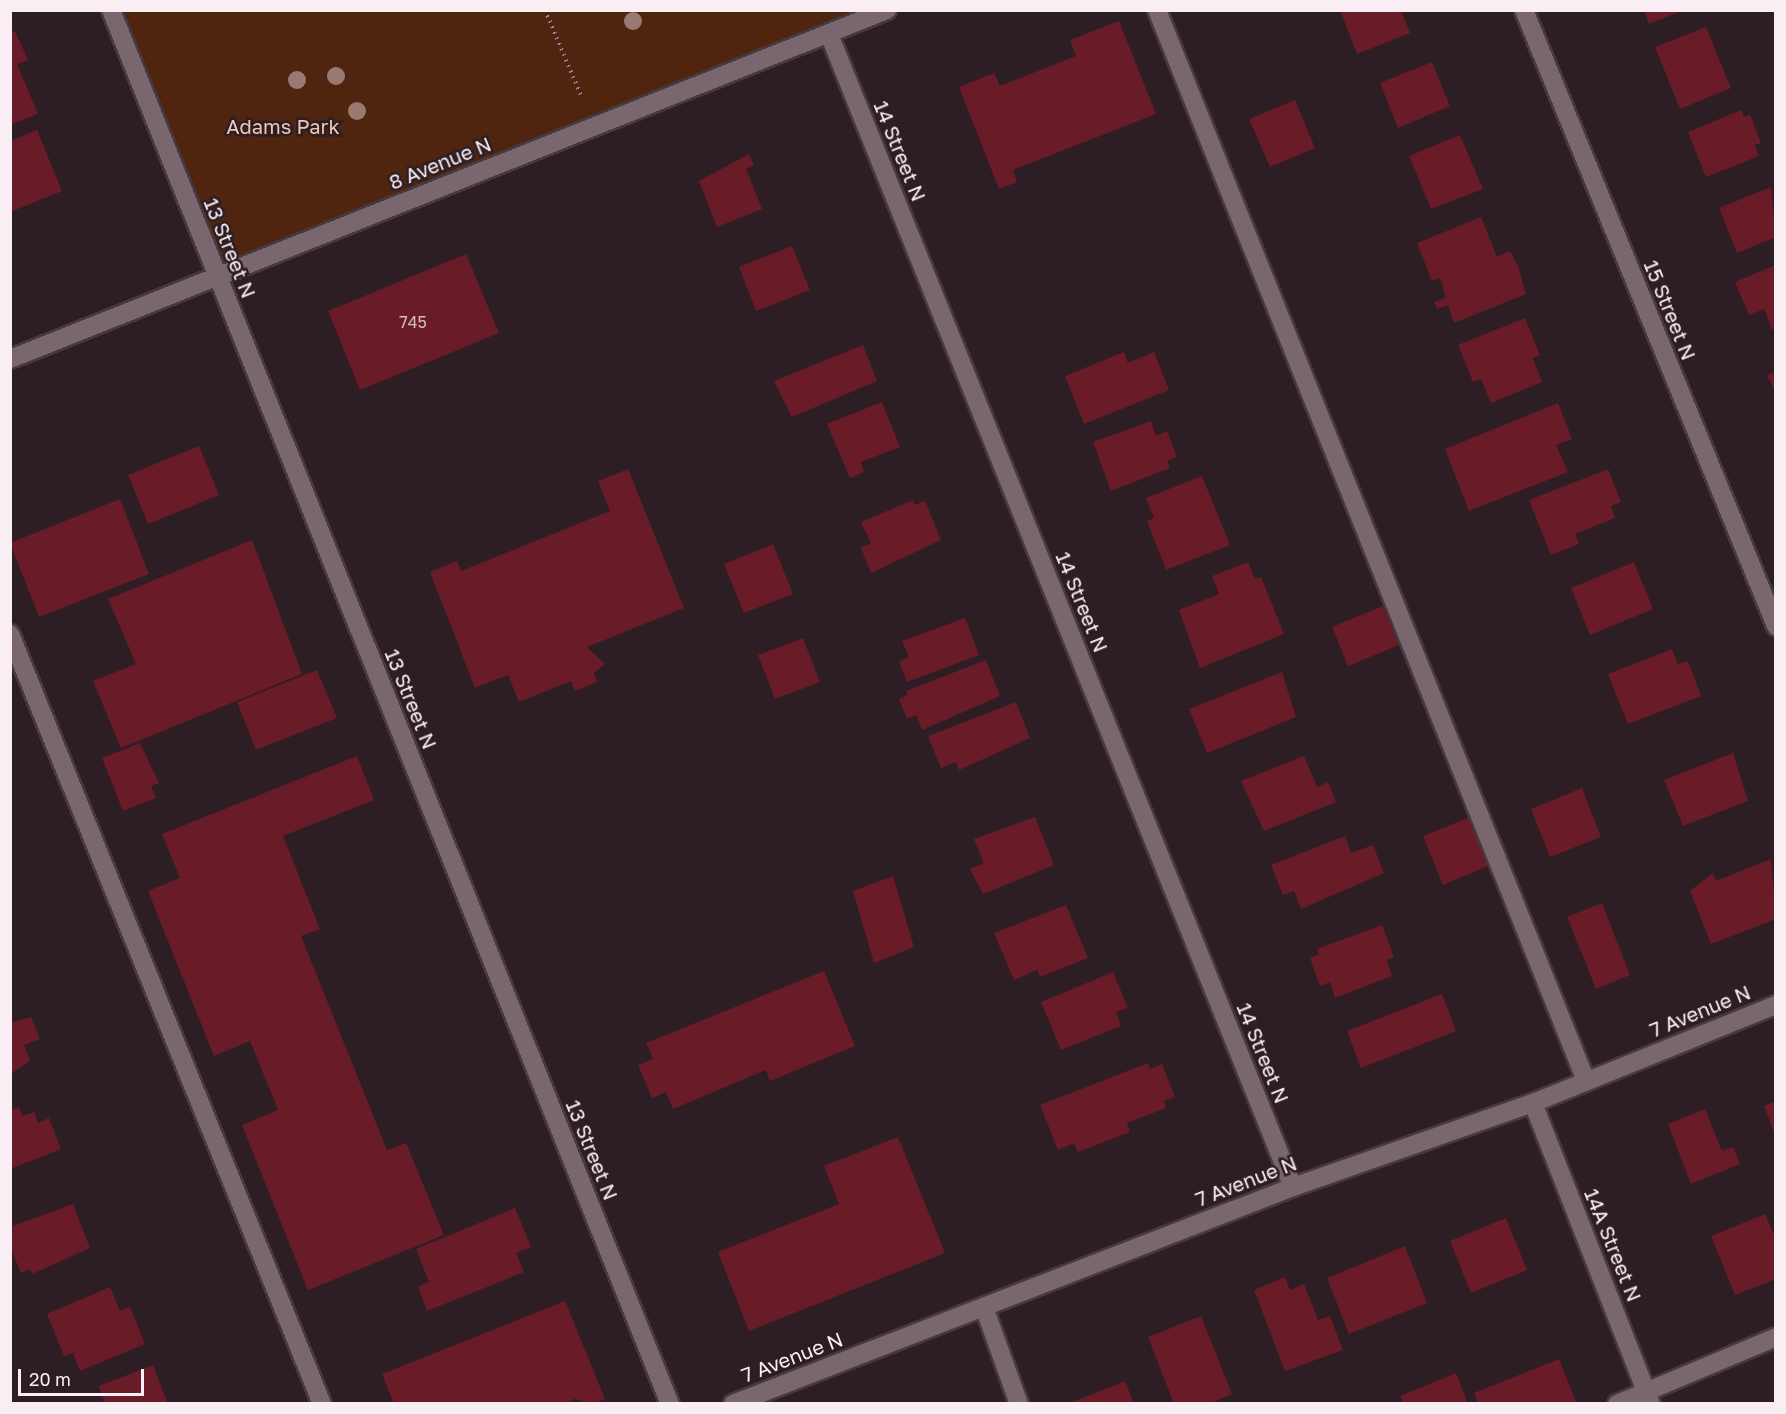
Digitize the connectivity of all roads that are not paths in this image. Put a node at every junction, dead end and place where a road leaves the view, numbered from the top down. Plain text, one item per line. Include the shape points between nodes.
1 (111, 10) edge
2 (887, 10) edge
3 (1157, 10) edge
4 (1524, 10) edge
5 (829, 34) junction
6 (217, 276) junction
7 (10, 359) edge
8 (1776, 626) edge
9 (10, 634) edge
10 (1776, 1005) edge
11 (1586, 1081) junction
12 (1533, 1103) junction
13 (1293, 1187) junction
14 (984, 1307) junction
15 (1776, 1337) edge
16 (1649, 1398) edge
17 (322, 1404) edge
18 (670, 1404) edge
19 (733, 1404) edge
20 (1019, 1404) edge
21 (1617, 1404) edge

1 - 6 street, 13 Street N
2 - 5 street, 8 Avenue N
3 - 11 street
4 - 8 street, 15 Street N
5 - 6 street, 8 Avenue N
5 - 13 street, 14 Street N
6 - 7 street, 8 Avenue N
6 - 18 street, 13 Street N
9 - 17 street
10 - 11 street, 7 Avenue N
11 - 12 street, 7 Avenue N
12 - 13 street, 7 Avenue N
12 - 16 street, 14A Street N
13 - 14 street, 7 Avenue N
14 - 19 street, 7 Avenue N
14 - 20 street
15 - 16 street
16 - 21 street

